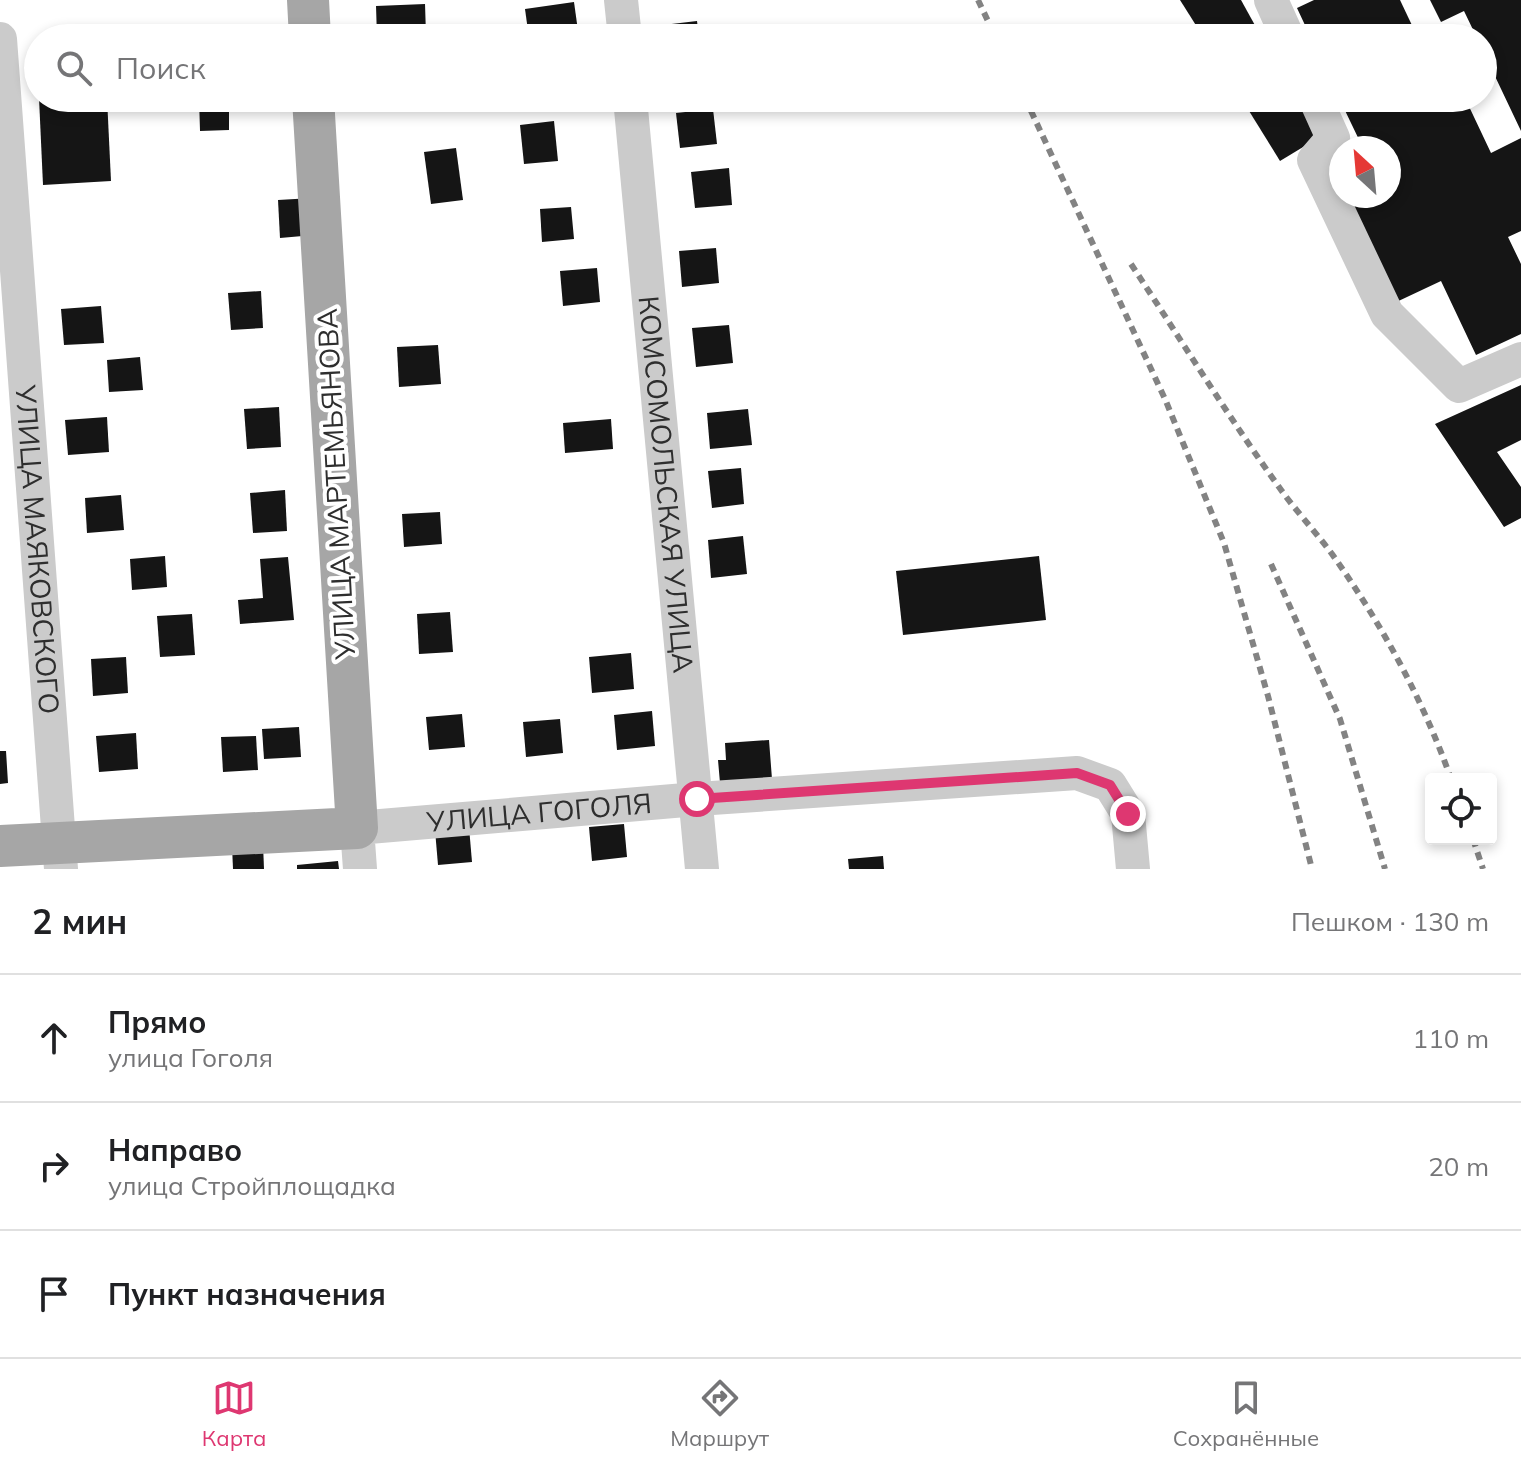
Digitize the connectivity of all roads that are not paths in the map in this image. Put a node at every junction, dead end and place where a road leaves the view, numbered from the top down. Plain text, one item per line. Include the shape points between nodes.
1 (308, 0) edge
2 (621, 0) edge
3 (1271, 0) edge
4 (309, 24) edge
5 (624, 24) edge
6 (1282, 24) edge
7 (0, 39) edge
8 (314, 112) edge
9 (631, 112) edge
10 (1321, 112) edge
11 (1521, 359) edge
12 (697, 799) junction
13 (357, 828) junction
14 (0, 846) edge
15 (60, 856) edge
16 (360, 869) edge
17 (702, 869) edge
18 (1133, 869) edge

1 - 4 main road
2 - 5 street
3 - 6 street
7 - 15 street, УЛИЦА МАЯКОВСКОГО
8 - 13 main road, УЛИЦА МАРТЕМЬЯНОВА
9 - 12 street, КОМСОМОЛЬСКАЯ УЛИЦА
10 - 11 street via 1333,138 1314,160 1387,314 1459,386
12 - 13 street, УЛИЦА ГОГОЛЯ
12 - 17 street, КОМСОМОЛЬСКАЯ УЛИЦА
12 - 18 street, УЛИЦА ГОГОЛЯ via 1077,773 1110,785 1128,814
13 - 15 main road, УЛИЦА ГОГОЛЯ
13 - 16 street, УЛИЦА МАРТЕМЬЯНОВА
14 - 15 main road, УЛИЦА ГОГОЛЯ

